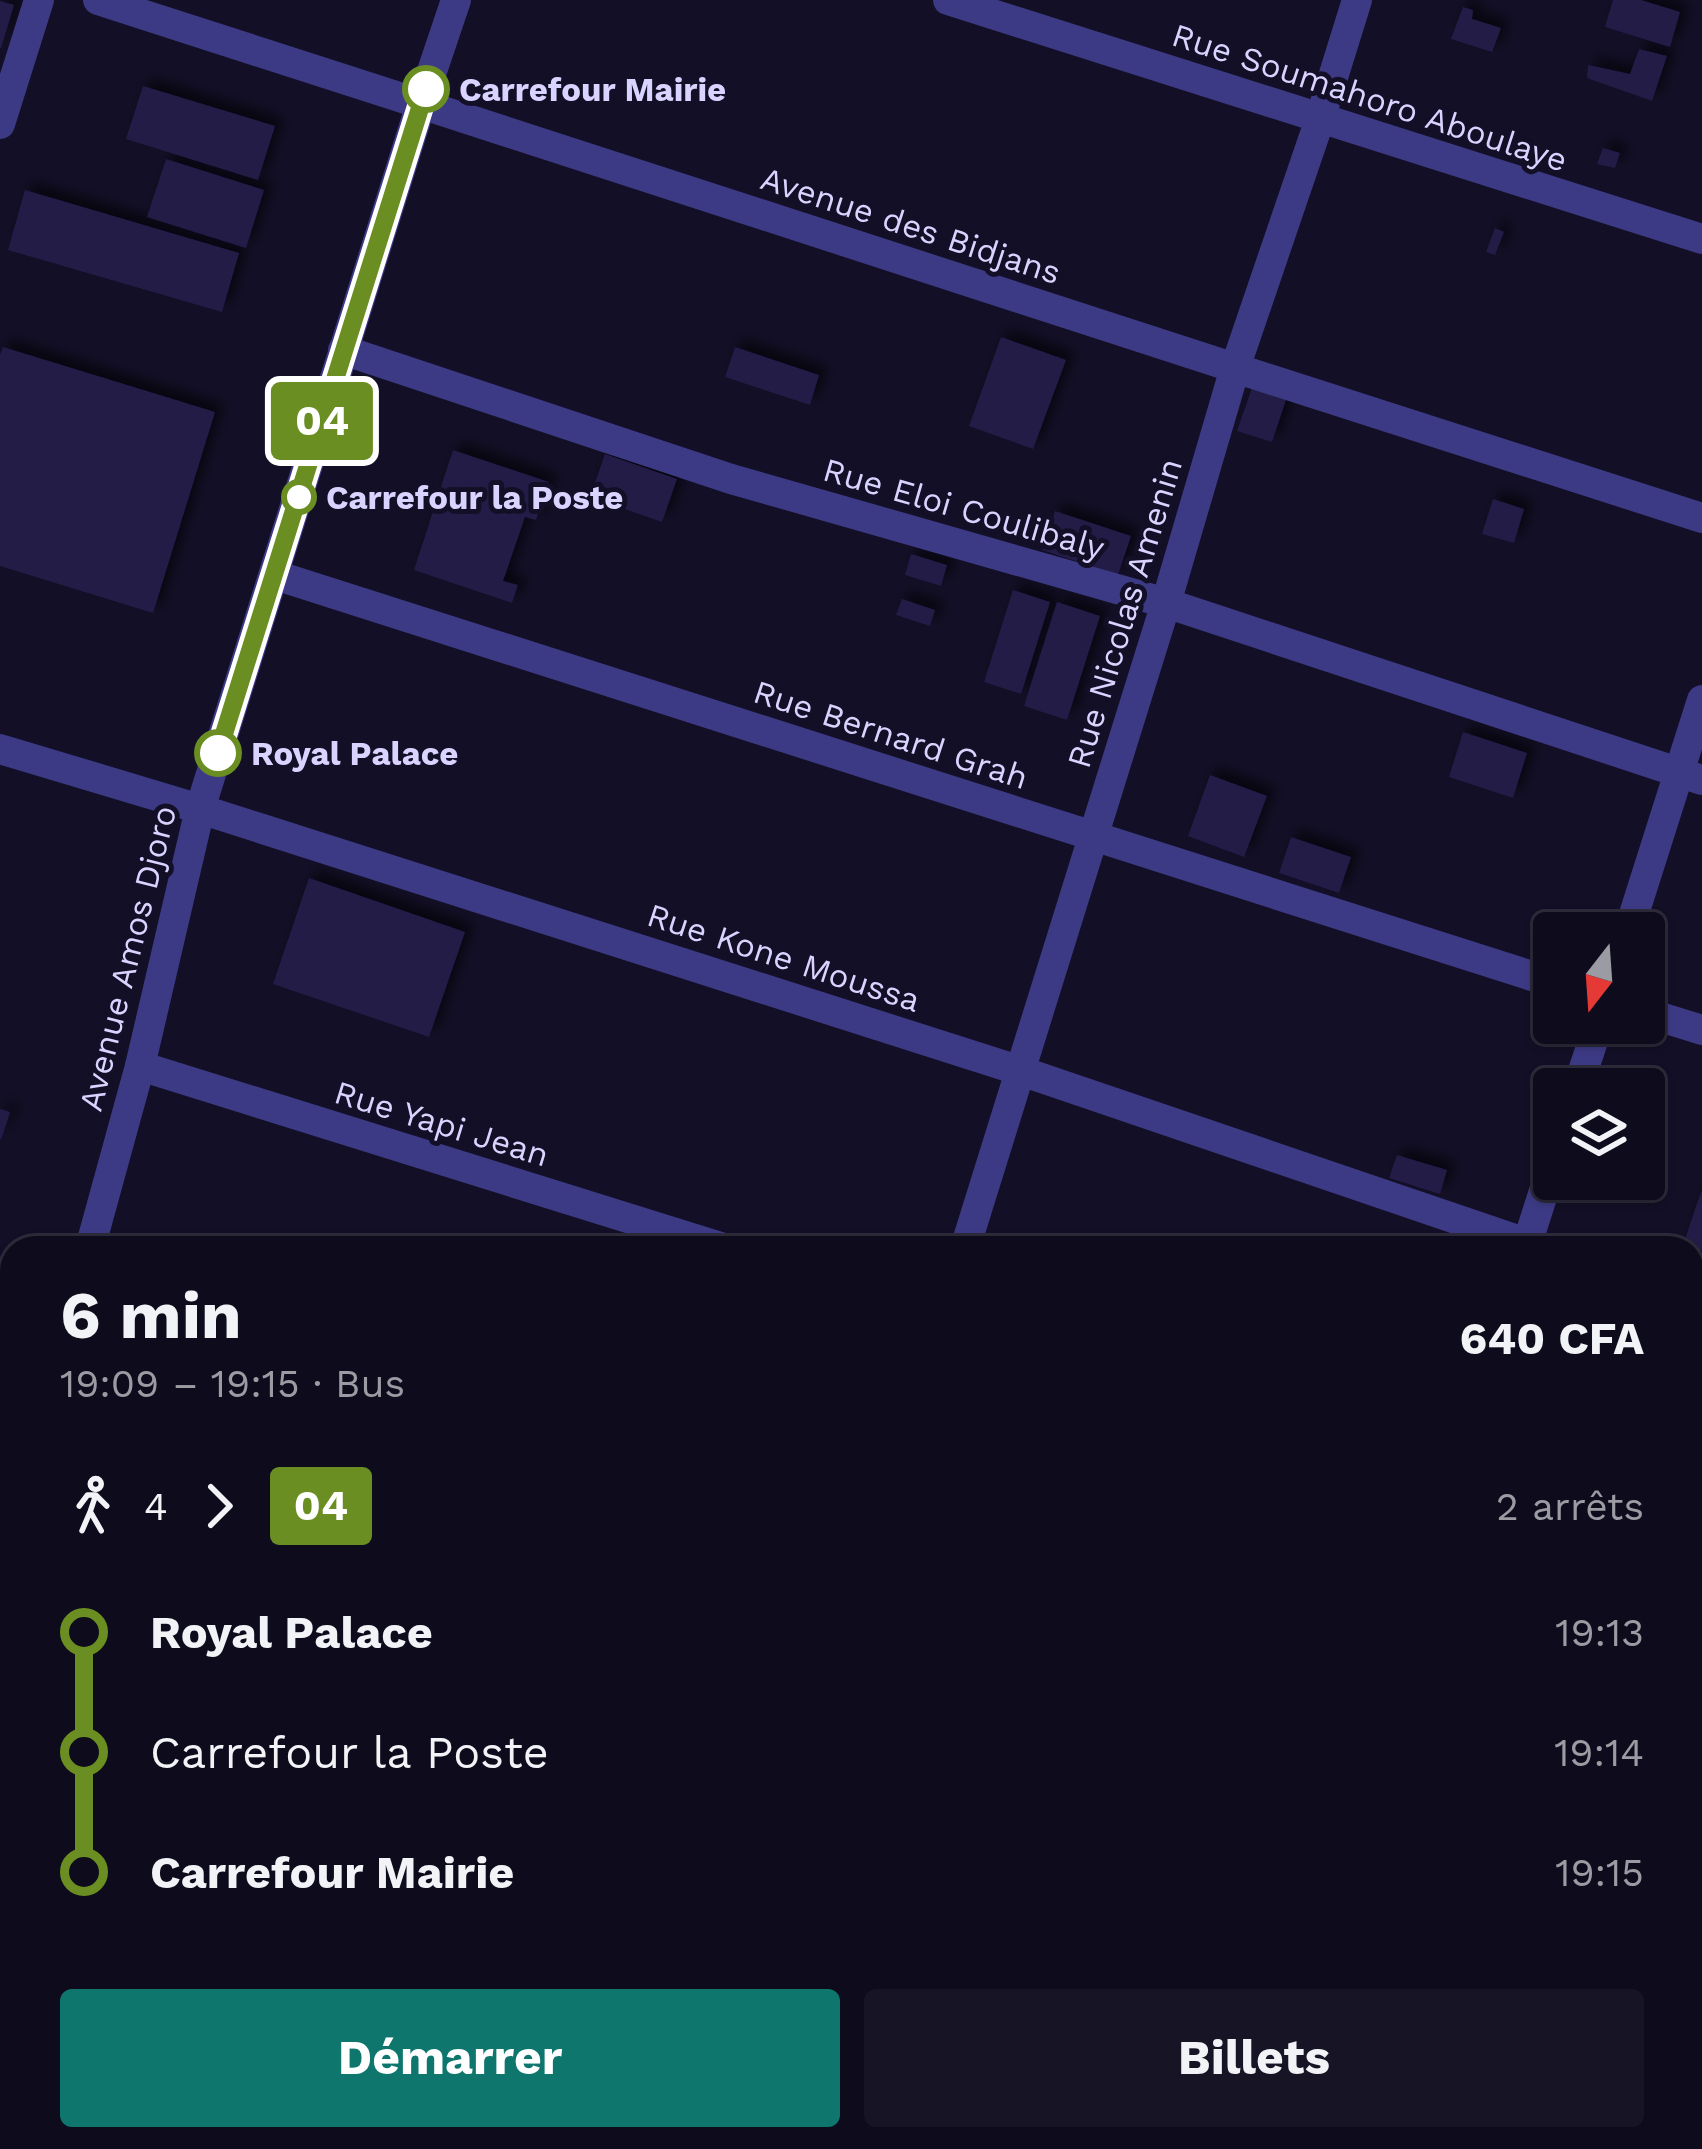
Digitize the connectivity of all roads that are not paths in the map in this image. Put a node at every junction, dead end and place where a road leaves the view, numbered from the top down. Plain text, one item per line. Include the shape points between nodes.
1 (39, 0) edge
2 (98, 0) edge
3 (456, 0) edge
4 (948, 0) edge
5 (1357, 0) edge
6 (421, 104) junction
7 (1320, 119) junction
8 (0, 124) edge
9 (1702, 239) edge
10 (343, 350) junction
11 (1234, 368) junction
12 (1702, 518) edge
13 (275, 575) junction
14 (1166, 603) junction
15 (1702, 700) edge
16 (0, 749) edge
17 (1691, 777) edge
18 (200, 809) junction
19 (1094, 836) junction
20 (1636, 912) edge
21 (1533, 976) edge
22 (1665, 1019) edge
23 (1702, 1030) edge
24 (140, 1066) junction
25 (1021, 1071) junction
26 (1545, 1200) edge
27 (93, 1236) edge
28 (685, 1236) edge
29 (969, 1236) edge
30 (1505, 1236) edge
31 (1536, 1236) edge

1 - 8 street
2 - 6 street, Avenue des Bidjans
3 - 6 street, Avenue Amos Djoro
4 - 7 street, Rue Soumahoro Aboulaye
5 - 7 street, Rue Nicolas Amenin
6 - 10 street, Avenue Amos Djoro
6 - 11 street, Avenue des Bidjans
7 - 9 street, Rue Soumahoro Aboulaye
7 - 11 street, Rue Nicolas Amenin
10 - 13 street, Avenue Amos Djoro
10 - 14 street, Rue Eloi Coulibaly via 730,479
11 - 12 street, Avenue des Bidjans
11 - 14 street, Rue Nicolas Amenin
13 - 18 street, Avenue Amos Djoro
13 - 19 street, Rue Bernard Grah
14 - 17 street, Rue Eloi Coulibaly
14 - 19 street, Rue Nicolas Amenin
15 - 17 street
16 - 18 street, Rue Kone Moussa
17 - 20 street
18 - 24 street, Avenue Amos Djoro
18 - 25 street, Rue Kone Moussa
19 - 21 street, Rue Bernard Grah
19 - 25 street, Rue Nicolas Amenin
22 - 23 street
24 - 27 street, Avenue Amos Djoro
24 - 28 street, Rue Yapi Jean
25 - 29 street, Rue Nicolas Amenin
25 - 30 street, Rue Kone Moussa
26 - 31 street

